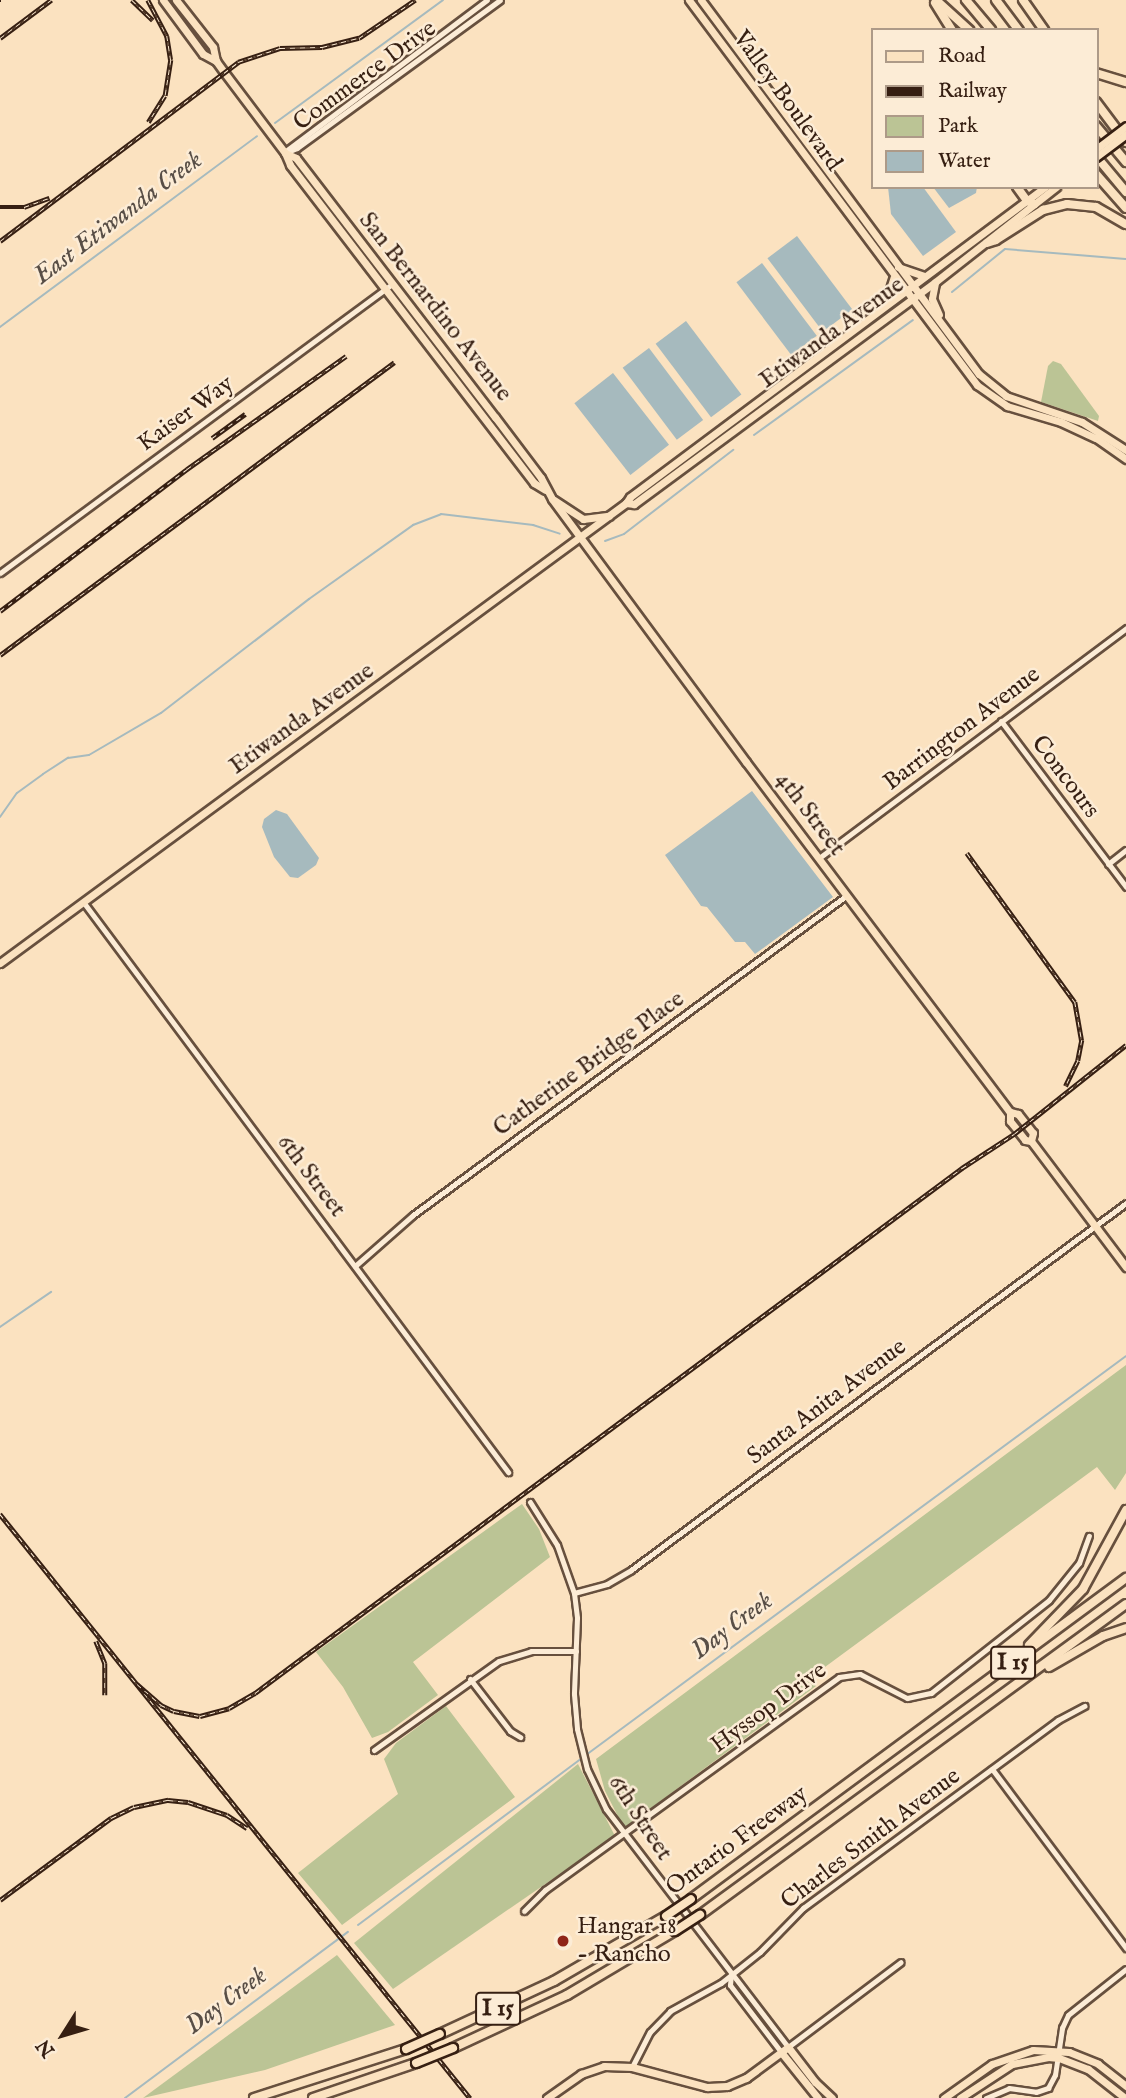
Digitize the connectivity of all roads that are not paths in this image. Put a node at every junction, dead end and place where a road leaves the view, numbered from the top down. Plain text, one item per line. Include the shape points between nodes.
1 (163, 0) edge
2 (176, 0) edge
3 (487, 0) edge
4 (500, 0) edge
5 (689, 0) edge
6 (701, 0) edge
7 (935, 0) edge
8 (966, 0) edge
9 (996, 0) edge
10 (1023, 0) edge
11 (1029, 8) junction
12 (951, 28) edge
13 (967, 28) edge
14 (989, 28) edge
15 (1017, 28) edge
16 (1043, 28) edge
17 (1048, 28) edge
18 (216, 61) junction
19 (1098, 74) edge
20 (1126, 82) edge
21 (1098, 105) edge
22 (1126, 126) edge
23 (1098, 128) edge
24 (1125, 139) edge
25 (1098, 147) edge
26 (285, 153) junction
27 (1098, 156) edge
28 (1098, 159) edge
29 (1126, 162) edge
30 (1098, 176) edge
31 (1019, 189) edge
32 (1043, 189) edge
33 (1053, 189) edge
34 (1126, 192) edge
35 (1030, 202) junction
36 (1126, 208) edge
37 (1126, 224) edge
38 (986, 243) junction
39 (898, 267) junction
40 (924, 276) junction
41 (894, 277) junction
42 (935, 282) junction
43 (390, 285) junction
44 (908, 288) junction
45 (915, 297) junction
46 (885, 305) junction
47 (944, 328) junction
48 (945, 345) junction
49 (972, 366) junction
50 (1126, 450) edge
51 (1126, 459) edge
52 (552, 499) junction
53 (626, 503) junction
54 (610, 516) junction
55 (580, 537) junction
56 (0, 573) edge
57 (1126, 628) edge
58 (1001, 721) junction
59 (1126, 850) edge
60 (819, 858) junction
61 (1108, 864) junction
62 (1126, 887) edge
63 (847, 895) junction
64 (84, 904) junction
65 (0, 963) edge
66 (1126, 1203) edge
67 (1095, 1226) junction
68 (355, 1266) junction
69 (1126, 1267) edge
70 (508, 1472) dead end
71 (530, 1502) dead end
72 (1126, 1510) edge
73 (1088, 1536) dead end
74 (1126, 1578) edge
75 (574, 1593) junction
76 (1126, 1604) edge
77 (1126, 1628) edge
78 (576, 1651) junction
79 (1010, 1665) junction
80 (470, 1679) junction
81 (1021, 1681) junction
82 (1084, 1706) dead end
83 (520, 1737) dead end
84 (374, 1750) dead end
85 (992, 1769) junction
86 (623, 1836) junction
87 (524, 1911) dead end
88 (1126, 1948) edge
89 (901, 1962) dead end
90 (1126, 1969) edge
91 (731, 1975) junction
92 (788, 2047) junction
93 (781, 2052) junction
94 (1059, 2054) junction
95 (632, 2067) junction
96 (1126, 2086) edge
97 (254, 2098) edge
98 (313, 2098) edge
99 (547, 2098) edge
100 (818, 2098) edge
101 (832, 2098) edge
102 (944, 2098) edge
103 (960, 2098) edge
104 (986, 2098) edge
105 (1125, 2098) edge

1 - 18 main road, San Bernardino Avenue via 203,54
2 - 18 main road, San Bernardino Avenue via 212,47
3 - 26 street, Commerce Drive
4 - 26 street, Commerce Drive
5 - 41 main road, Valley Boulevard
6 - 39 main road, Valley Boulevard
7 - 12 highway
7 - 13 highway
8 - 14 highway
9 - 15 highway
10 - 11 highway
11 - 16 highway
11 - 17 highway
18 - 26 main road, San Bernardino Avenue
19 - 20 highway
21 - 24 highway
22 - 25 main road, bridge
23 - 29 highway
24 - 27 main road, bridge
26 - 43 main road, San Bernardino Avenue via 297,159
28 - 34 highway
30 - 36 highway
31 - 35 highway
32 - 35 main road, Etiwanda Avenue
33 - 35 main road, Etiwanda Avenue
35 - 38 main road, Etiwanda Avenue
35 - 40 main road, Etiwanda Avenue
37 - 38 highway via 1096,207 1067,204 1043,210
38 - 42 main road, Etiwanda Avenue
39 - 40 main road
39 - 44 main road, Valley Boulevard
40 - 44 main road, Etiwanda Avenue
41 - 44 main road, Valley Boulevard
41 - 46 main road
42 - 45 main road, Etiwanda Avenue
42 - 47 main road via 932,299
43 - 52 main road, San Bernardino Avenue via 541,478
43 - 56 street, Kaiser Way
44 - 45 main road
44 - 46 main road, Etiwanda Avenue
45 - 47 main road
45 - 48 main road
45 - 53 main road, Etiwanda Avenue via 634,504
46 - 53 main road, Etiwanda Avenue
47 - 49 main road
48 - 49 main road via 966,366
48 - 51 main road via 971,379 993,398 1084,432
49 - 50 main road via 1006,396 1082,422
52 - 54 main road via 580,518
52 - 55 main road, San Bernardino Avenue
53 - 54 main road, Etiwanda Avenue
54 - 55 main road, Etiwanda Avenue
55 - 60 main road, 4th Street
55 - 64 main road, Etiwanda Avenue
57 - 58 street, Barrington Avenue
58 - 60 street, Barrington Avenue
58 - 61 street, Concours
59 - 61 street
60 - 63 main road, 4th Street
61 - 62 street, Concours
63 - 67 main road, 4th Street via 1010,1112 1018,1114 1033,1133 1031,1141
63 - 68 street, Catherine Bridge Place via 413,1215
64 - 65 main road, Etiwanda Avenue
64 - 68 street, 6th Street
66 - 67 street, Santa Anita Avenue
67 - 69 main road, 4th Street
67 - 75 street, Santa Anita Avenue via 631,1570 607,1584
68 - 70 street, 6th Street
71 - 75 street, 6th Street via 558,1545
72 - 79 highway via 1083,1589
73 - 86 street, Hyssop Drive via 1079,1563 1049,1600 931,1693 907,1698 860,1674 839,1677
74 - 79 highway, Ontario Freeway / I 15
75 - 78 street, 6th Street
76 - 81 highway, Ontario Freeway / I 15
77 - 81 highway
78 - 80 street via 515,1654
78 - 86 street, 6th Street via 575,1711 580,1746 606,1809
79 - 97 highway, Ontario Freeway / I 15, bridge via 691,1899 584,1965 407,2049
80 - 83 street via 510,1731
80 - 84 street
81 - 98 highway, Ontario Freeway / I 15, bridge via 700,1915 567,1995 453,2048
82 - 85 street, Charles Smith Avenue
85 - 88 street
85 - 91 street, Charles Smith Avenue via 803,1908
86 - 87 street, Hyssop Drive
86 - 91 street, 6th Street
89 - 92 street
90 - 94 street via 1068,2015
91 - 92 street, 6th Street
91 - 93 street, 6th Street via 730,1985
91 - 95 street, Charles Smith Avenue via 660,2020
92 - 93 main road
92 - 101 main road, 6th Street
93 - 95 main road via 746,2078 717,2088
93 - 100 main road, 6th Street
94 - 96 main road via 1098,2064
94 - 102 main road via 1033,2050 1002,2059
94 - 103 main road via 1012,2064
94 - 104 street via 1048,2088 1036,2092 1009,2088
94 - 105 main road via 1099,2075
95 - 99 main road via 588,2070

